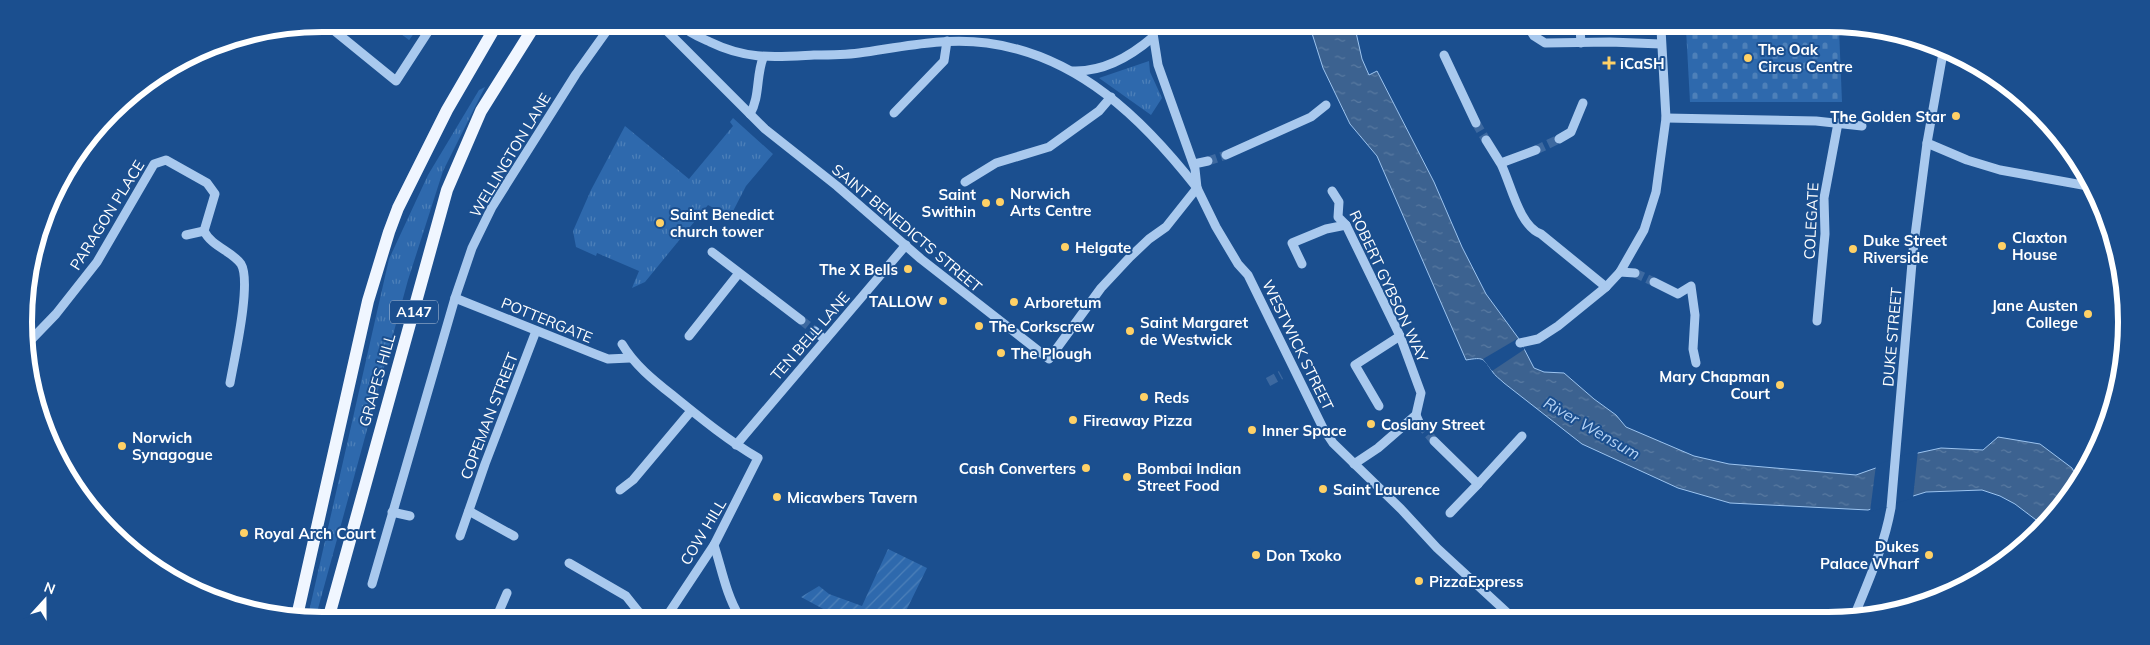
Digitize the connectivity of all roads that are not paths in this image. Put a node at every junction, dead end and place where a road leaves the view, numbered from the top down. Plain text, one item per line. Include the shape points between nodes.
1 (336, 32) edge
2 (428, 32) edge
3 (493, 32) edge
4 (497, 32) edge
5 (530, 32) edge
6 (606, 32) edge
7 (668, 32) edge
8 (688, 32) edge
9 (1152, 32) edge
10 (1532, 32) edge
11 (1580, 32) edge
12 (1661, 32) edge
13 (1153, 37) junction
14 (947, 41) junction
15 (1581, 43) junction
16 (1661, 44) junction
17 (483, 50) junction
18 (1444, 55) dead end
19 (1942, 57) edge
20 (763, 58) junction
21 (1072, 71) junction
22 (1111, 97) junction
23 (1583, 103) dead end
24 (1326, 106) dead end
25 (894, 113) dead end
26 (750, 114) junction
27 (1666, 118) junction
28 (1476, 123) tunnel mouth
29 (1838, 123) junction
30 (1862, 126) dead end
31 (1559, 139) tunnel mouth
32 (1486, 140) tunnel mouth
33 (1927, 144) junction
34 (1536, 150) tunnel mouth
35 (1226, 155) tunnel mouth
36 (1208, 161) tunnel mouth
37 (1194, 164) junction
38 (1501, 164) junction
39 (965, 182) dead end
40 (2083, 185) edge
41 (1197, 188) junction
42 (1332, 191) dead end
43 (1346, 225) junction
44 (204, 231) junction
45 (186, 235) dead end
46 (906, 245) junction
47 (712, 252) dead end
48 (1302, 264) dead end
49 (1620, 272) junction
50 (739, 273) junction
51 (1635, 274) tunnel mouth
52 (1654, 282) tunnel mouth
53 (1606, 286) junction
54 (455, 298) junction
55 (801, 320) tunnel mouth
56 (1818, 321) dead end
57 (536, 331) junction
58 (815, 331) tunnel mouth
59 (689, 336) dead end
60 (1400, 336) junction
61 (33, 338) edge
62 (825, 340) junction
63 (1520, 343) dead end
64 (622, 344) dead end
65 (630, 358) junction
66 (1696, 363) dead end
67 (230, 383) dead end
68 (1379, 406) dead end
69 (691, 411) junction
70 (1416, 415) junction
71 (1420, 424) tunnel mouth
72 (1522, 436) dead end
73 (1434, 441) tunnel mouth
74 (736, 445) junction
75 (1354, 464) junction
76 (1478, 484) junction
77 (620, 490) dead end
78 (469, 511) junction
79 (392, 512) junction
80 (1450, 513) dead end
81 (410, 516) dead end
82 (460, 536) dead end
83 (514, 536) dead end
84 (714, 545) junction
85 (569, 563) dead end
86 (372, 584) dead end
87 (507, 593) dead end
88 (298, 611) edge
89 (638, 611) tunnel mouth
90 (1856, 611) edge
91 (330, 612) edge
92 (499, 612) edge
93 (670, 612) edge
94 (736, 612) edge
95 (1505, 612) edge

1 - 2 street via 396,80
3 - 17 main road, GRAPES HILL / A147
4 - 17 main road, GRAPES HILL / A147
5 - 91 main road, GRAPES HILL / A147 via 481,111 447,190
6 - 54 street, WELLINGTON LANE via 492,207 472,248
7 - 26 street, SAINT BENEDICTS STREET
8 - 20 street via 720,47
9 - 13 street, WESTWICK STREET
10 - 15 street via 1545,43
11 - 15 street
12 - 16 street
13 - 21 street via 1122,59 1089,72
13 - 37 street, WESTWICK STREET via 1158,65
14 - 20 street via 858,54
14 - 21 street via 987,43 1019,50
14 - 25 street via 944,61
15 - 16 street
16 - 27 street
17 - 88 main road, GRAPES HILL / A147 via 447,110 398,208 390,232 368,301
18 - 28 street
19 - 33 street, DUKE STREET
20 - 26 street via 756,102
21 - 22 street
22 - 39 street via 1099,111 1049,147 996,163
22 - 41 street via 1149,130
23 - 31 street via 1571,132
24 - 35 street via 1311,117
26 - 46 street, SAINT BENEDICTS STREET
27 - 29 street
27 - 49 street via 1656,192 1644,230
29 - 30 street
29 - 56 street, COLEGATE via 1824,198 1825,234
32 - 38 street
33 - 40 street via 2000,170
33 - 90 street, DUKE STREET via 1913,251 1892,503 1882,548
34 - 38 street
36 - 37 street
37 - 41 street, WESTWICK STREET
38 - 53 street via 1523,216 1533,231
41 - 46 street, SAINT BENEDICTS STREET via 1166,227 1149,239 1101,288 1049,359
41 - 75 street, WESTWICK STREET via 1238,264 1248,275 1319,420 1333,443
42 - 43 street, ROBERT GYBSON WAY via 1339,202 1338,217
43 - 48 street via 1326,229 1292,244
43 - 60 street, ROBERT GYBSON WAY
44 - 45 street
44 - 61 street, PARAGON PLACE via 215,194 207,183 166,160 154,164 97,262
44 - 67 street via 208,240 241,264 244,273 243,312
46 - 62 street, TEN BELL LANE
47 - 50 street
49 - 51 street
49 - 53 street
50 - 55 street
50 - 59 street
52 - 66 street via 1678,294 1691,286
53 - 63 street via 1558,326 1538,339
54 - 57 street, POTTERGATE
54 - 79 street, WELLINGTON LANE
57 - 65 street, POTTERGATE via 608,359
57 - 78 street, COPEMAN STREET
58 - 62 street
60 - 68 street via 1355,365
60 - 70 street, ROBERT GYBSON WAY via 1421,393
62 - 74 street, TEN BELL LANE
64 - 65 street
65 - 69 street
69 - 74 street
69 - 77 street via 633,480
70 - 71 street
70 - 75 street
72 - 76 street
73 - 76 street
74 - 84 street, COW HILL via 758,458
75 - 95 street, WESTWICK STREET via 1436,548
76 - 80 street
78 - 82 street, COPEMAN STREET
78 - 83 street
79 - 81 street
79 - 86 street, WELLINGTON LANE
84 - 93 street, COW HILL
84 - 94 street
85 - 89 street via 626,596
87 - 92 street

